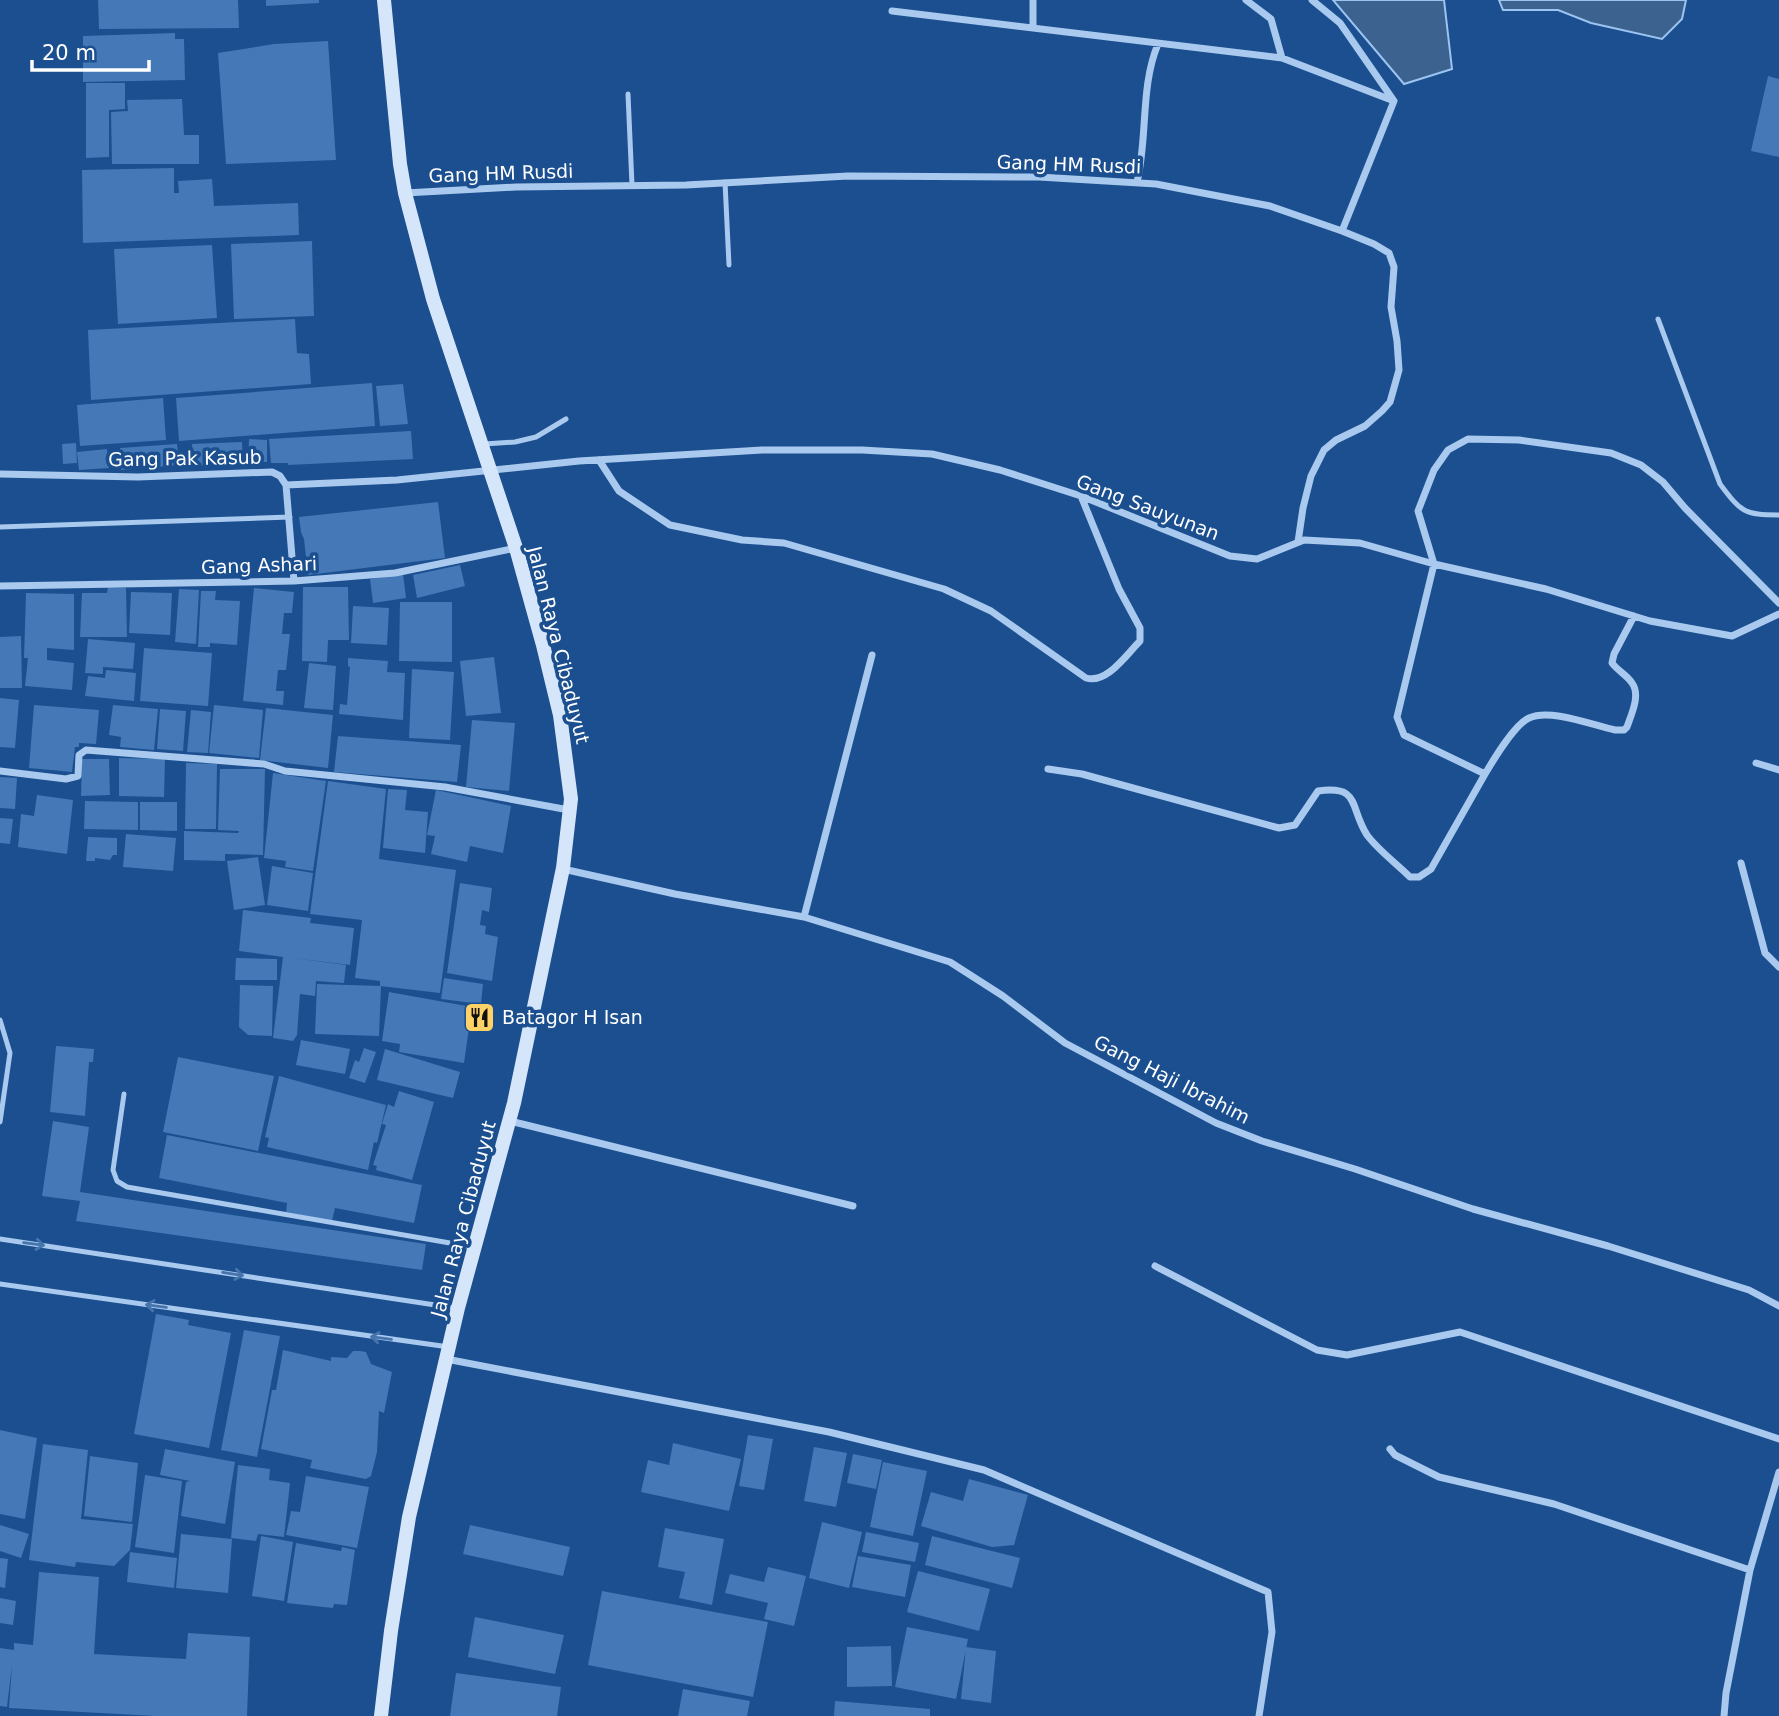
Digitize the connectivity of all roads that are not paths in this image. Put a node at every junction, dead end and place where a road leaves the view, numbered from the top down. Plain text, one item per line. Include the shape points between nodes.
1 (384, 0) edge
2 (1033, 0) edge
3 (1246, 0) edge
4 (1312, 0) edge
5 (892, 11) dead end
6 (1033, 28) junction
7 (1158, 44) junction
8 (1282, 58) junction
9 (628, 94) dead end
10 (1394, 101) junction
11 (1137, 182) junction
12 (725, 183) junction
13 (632, 185) junction
14 (405, 193) junction
15 (1342, 231) junction
16 (729, 265) dead end
17 (1658, 319) dead end
18 (566, 419) dead end
19 (480, 444) junction
20 (598, 460) junction
21 (490, 471) junction
22 (0, 474) edge
23 (286, 485) junction
24 (1081, 496) junction
25 (1779, 515) edge
26 (290, 517) junction
27 (0, 527) edge
28 (1298, 542) junction
29 (516, 548) junction
30 (1434, 564) junction
31 (294, 582) junction
32 (0, 586) edge
33 (1779, 603) edge
34 (1779, 614) edge
35 (1634, 616) junction
36 (872, 655) dead end
37 (1756, 764) dead end
38 (1048, 769) dead end
39 (1779, 770) edge
40 (0, 771) edge
41 (1485, 774) junction
42 (570, 811) junction
43 (1741, 863) dead end
44 (563, 868) junction
45 (804, 916) junction
46 (1779, 967) edge
47 (0, 1020) edge
48 (124, 1094) dead end
49 (510, 1121) junction
50 (0, 1122) edge
51 (853, 1206) dead end
52 (0, 1239) edge
53 (474, 1247) junction
54 (1155, 1266) dead end
55 (0, 1283) edge
56 (1779, 1306) edge
57 (458, 1308) junction
58 (447, 1353) junction
59 (1779, 1439) edge
60 (1390, 1449) dead end
61 (1779, 1472) edge
62 (1750, 1570) junction
63 (381, 1716) edge
64 (1259, 1716) edge
65 (1724, 1716) edge

1 - 14 main road, Jalan Raya Cibaduyut
2 - 6 street
3 - 8 street via 1271,19
4 - 10 street via 1340,23
5 - 6 street
6 - 7 street
7 - 8 street
7 - 11 street via 1150,63
8 - 10 street
9 - 13 lane
10 - 15 street
11 - 12 street, Gang HM Rusdi via 848,176
11 - 15 street, Gang HM Rusdi via 1270,205
12 - 13 street, Gang HM Rusdi
12 - 16 lane
13 - 14 street, Gang HM Rusdi
14 - 19 main road, Jalan Raya Cibaduyut via 433,299
15 - 28 street, Gang HM Rusdi via 1389,253 1394,267 1391,307 1399,370 1390,402 1382,411 1324,450 1311,476
17 - 25 lane via 1720,484 1751,515
18 - 19 lane via 536,437
19 - 21 main road, Jalan Raya Cibaduyut
20 - 21 street, Gang Sauyunan
20 - 24 street, Gang Sauyunan via 762,450 932,454
20 - 24 street via 619,491 670,525 742,540 784,543 944,589 991,611 1094,680 1103,678 1141,635
21 - 23 street, Gang Pak Kasub
21 - 29 main road, Jalan Raya Cibaduyut
22 - 23 street, Gang Pak Kasub via 138,477 272,472
23 - 26 street
24 - 28 street, Gang Sauyunan via 1230,556 1257,559
26 - 27 lane
26 - 31 street
28 - 30 street, Gang Sauyunan via 1360,543
29 - 31 street, Gang Ashari via 395,573
29 - 42 main road, Jalan Raya Cibaduyut via 561,715
30 - 33 street via 1418,511 1434,470 1448,450 1468,439 1519,440 1611,453 1642,465
30 - 35 street, Gang Sauyunan via 1546,589
30 - 41 street via 1397,717 1399,727 1404,735
31 - 32 street, Gang Ashari
34 - 35 street, Gang Sauyunan via 1732,636
35 - 41 street via 1612,663 1635,689 1627,727 1615,730 1547,714 1535,716 1526,719
36 - 45 street
37 - 39 street
38 - 41 street via 1082,774 1279,828 1295,825 1318,791 1338,788 1353,802 1368,835 1410,877 1430,869
40 - 42 street via 66,779 78,776 79,755 86,750 264,764 285,771 445,788
42 - 44 main road, Jalan Raya Cibaduyut
43 - 46 street via 1765,953
44 - 45 street, Gang Haji Ibrahim via 675,894
44 - 49 main road, Jalan Raya Cibaduyut
45 - 56 street, Gang Haji Ibrahim via 950,962 1065,1043 1216,1123 1473,1209 1749,1290
47 - 50 lane via 9,1053
48 - 53 lane via 113,1170 117,1181 127,1187
49 - 51 street
49 - 53 main road, Jalan Raya Cibaduyut
52 -> 57 lane
53 - 57 main road, Jalan Raya Cibaduyut
54 - 59 street via 1317,1350 1348,1355 1460,1332
58 -> 55 lane
57 - 58 main road, Jalan Raya Cibaduyut
58 - 63 main road, Jalan Raya Cibaduyut via 409,1517
58 - 64 street via 829,1432 984,1470 1268,1592 1272,1632
60 - 62 street via 1438,1477 1554,1504
61 - 62 street
62 - 65 street

